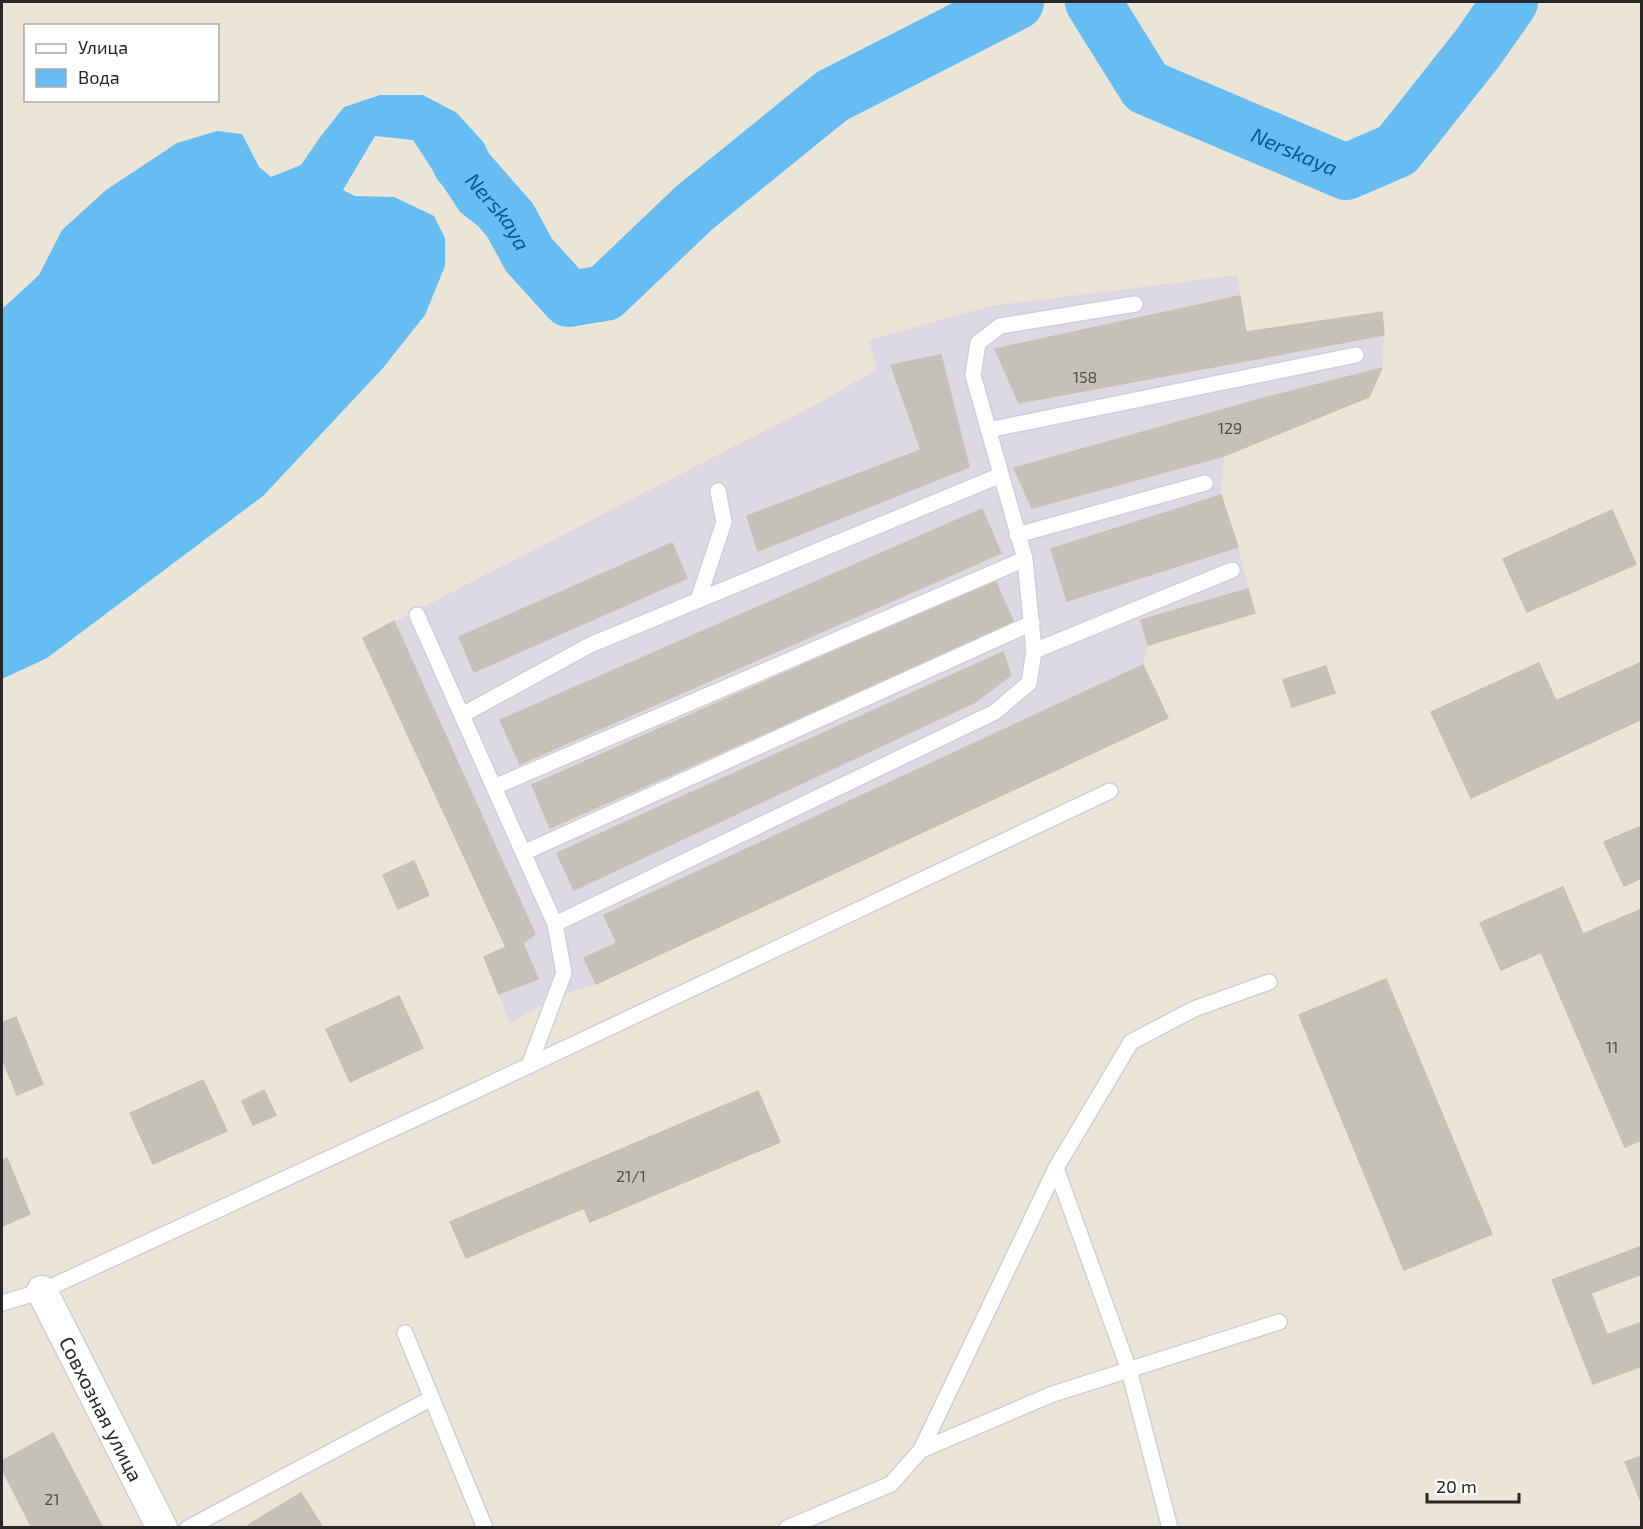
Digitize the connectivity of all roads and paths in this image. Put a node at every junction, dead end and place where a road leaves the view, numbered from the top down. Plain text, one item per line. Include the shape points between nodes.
1 (1135, 304) dead end
2 (1356, 355) dead end
3 (988, 430) junction
4 (1001, 475) junction
5 (1204, 483) dead end
6 (718, 491) dead end
7 (1017, 535) junction
8 (1025, 559) junction
9 (1232, 570) dead end
10 (698, 600) junction
11 (417, 615) dead end
12 (1032, 623) junction
13 (1034, 651) junction
14 (462, 715) junction
15 (494, 787) junction
16 (1110, 791) dead end
17 (524, 853) junction
18 (555, 924) junction
19 (1269, 982) dead end
20 (529, 1066) junction
21 (1056, 1168) junction
22 (42, 1291) junction
23 (2, 1303) edge
24 (1279, 1322) dead end
25 (405, 1333) dead end
26 (1129, 1370) junction
27 (432, 1398) junction
28 (921, 1450) junction
29 (162, 1527) edge
30 (188, 1527) edge
31 (485, 1527) edge
32 (787, 1527) edge
33 (1170, 1527) edge

1 - 3 lane via 1000,326 978,343 974,375
2 - 3 lane
3 - 4 lane
4 - 7 lane
4 - 10 lane
5 - 7 lane
6 - 10 lane via 724,522
7 - 8 lane
8 - 12 lane
8 - 15 lane
9 - 13 lane
10 - 14 lane via 590,645
11 - 14 lane
12 - 13 lane
12 - 17 lane
13 - 18 lane via 1029,683 995,712
14 - 15 lane
15 - 17 lane
16 - 20 lane
17 - 18 lane
18 - 20 lane via 564,974
19 - 21 lane via 1194,1009 1131,1042
20 - 22 lane
21 - 26 lane
21 - 28 lane
22 - 23 lane
22 - 29 street, Совхозная улица
24 - 26 lane
25 - 27 lane
26 - 28 lane via 1053,1394
26 - 33 lane
27 - 30 lane
27 - 31 lane
28 - 32 lane via 891,1484

